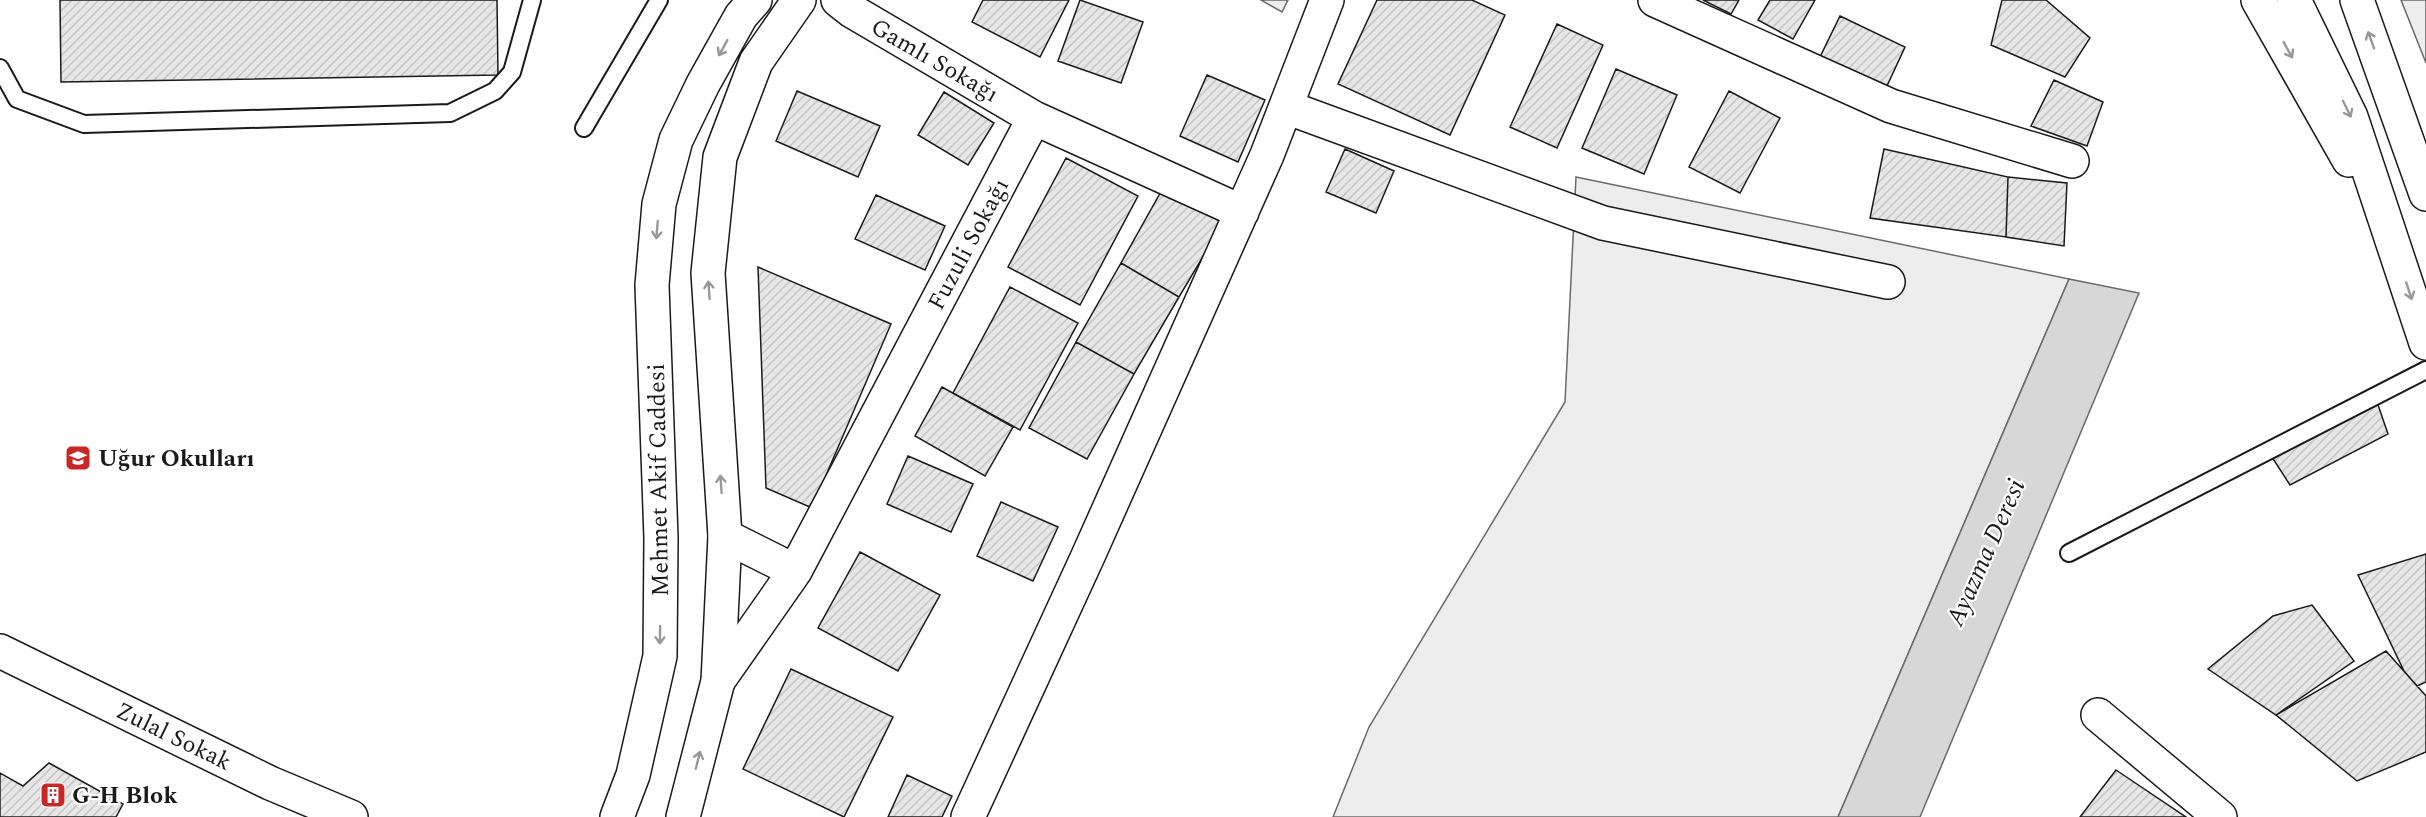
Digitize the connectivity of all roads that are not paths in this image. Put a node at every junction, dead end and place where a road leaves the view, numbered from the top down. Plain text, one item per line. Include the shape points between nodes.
1 (532, 0) edge
2 (659, 0) edge
3 (755, 0) edge
4 (800, 0) edge
5 (838, 0) edge
6 (1327, 0) edge
7 (1656, 0) edge
8 (2258, 0) edge
9 (2294, 0) edge
10 (2357, 0) edge
11 (0, 68) edge
12 (1286, 107) junction
13 (1034, 118) junction
14 (584, 128) dead end
15 (676, 140) junction
16 (720, 157) junction
17 (2072, 160) dead end
18 (2426, 194) edge
19 (1242, 212) junction
20 (2393, 238) junction
21 (1888, 282) dead end
22 (2426, 343) edge
23 (2426, 370) edge
24 (724, 536) junction
25 (2069, 553) dead end
26 (795, 571) junction
27 (0, 651) edge
28 (718, 681) junction
29 (2098, 714) dead end
30 (351, 817) edge
31 (617, 817) edge
32 (683, 817) edge
33 (968, 817) edge
34 (2220, 817) edge

1 - 11 lane via 512,72 495,91 450,112 84,124 17,99
2 - 14 lane
3 -> 15 street, Mehmet Akif Caddesi via 741,16
4 - 16 street via 756,62
5 - 13 street, Gamlı Sokağı
6 - 12 street
7 - 17 street via 1891,106
8 -> 20 street
9 -> 20 street via 2351,117
18 -> 10 street
12 - 19 street
12 - 21 street via 1603,223
13 - 19 street
13 - 26 street, Fuzuli Sokağı
15 - 16 street
15 -> 31 street, Mehmet Akif Caddesi via 659,204 652,285 661,538 660,656 633,775
24 -> 16 street via 708,273
19 - 33 street
20 -> 22 street
23 - 25 lane
24 - 26 street
24 - 28 street
26 - 28 street, Fuzuli Sokağı
27 - 30 street, Zulal Sokak via 270,783
32 -> 28 street
29 - 34 street

